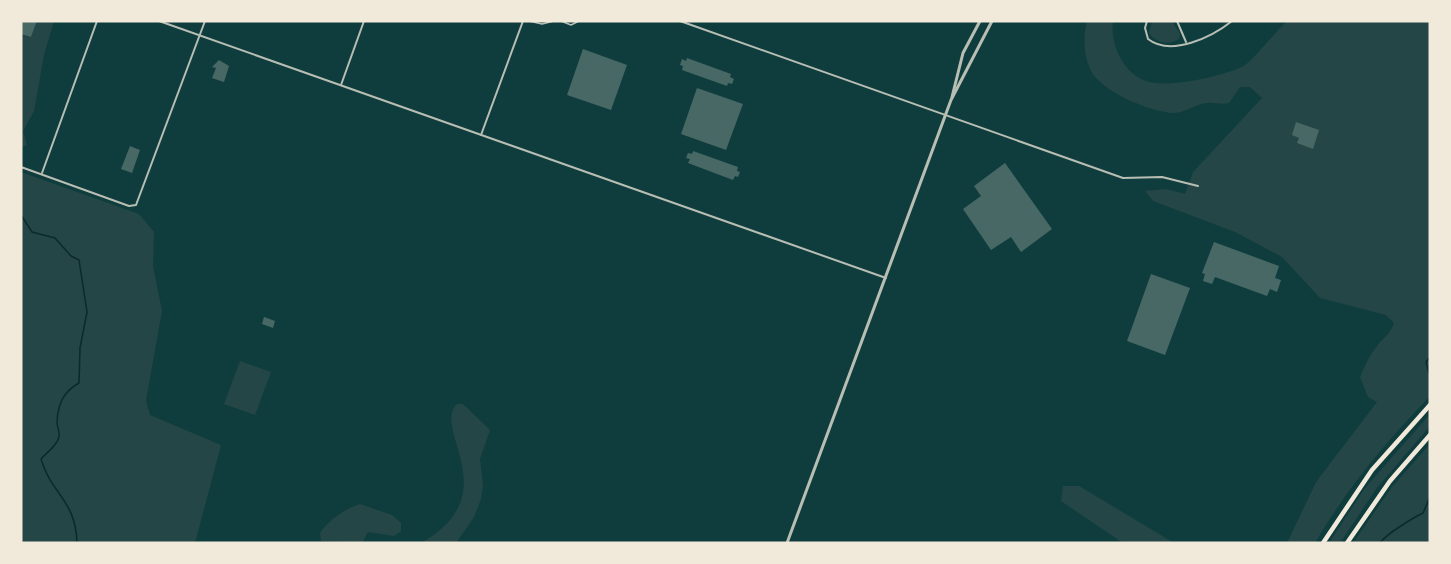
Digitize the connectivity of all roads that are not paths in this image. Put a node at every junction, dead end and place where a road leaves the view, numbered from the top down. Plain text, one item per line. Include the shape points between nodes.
1 (97, 21) edge
2 (159, 21) edge
3 (205, 21) edge
4 (364, 21) edge
5 (523, 21) edge
6 (529, 21) edge
7 (554, 21) edge
8 (561, 21) edge
9 (579, 21) edge
10 (680, 21) edge
11 (980, 21) edge
12 (992, 21) edge
13 (1147, 21) edge
14 (1177, 21) edge
15 (1232, 21) edge
16 (200, 35) junction
17 (1186, 42) junction
18 (341, 85) junction
19 (951, 100) junction
20 (946, 116) junction
21 (481, 135) junction
22 (21, 167) edge
23 (41, 174) junction
24 (1198, 186) dead end
25 (886, 278) junction
26 (1430, 405) edge
27 (1430, 435) edge
28 (787, 543) edge
29 (1323, 543) edge
30 (1347, 543) edge

1 - 23 street
2 - 16 street
3 - 16 street
4 - 18 street
5 - 21 street
6 - 7 lane
8 - 9 lane via 571,25
10 - 20 street
11 - 19 street via 963,53
12 - 19 street
13 - 17 street via 1145,33 1153,43 1168,47
14 - 17 street
15 - 17 street via 1211,35
16 - 18 street
16 - 23 street via 138,203 129,206
18 - 21 street
19 - 20 street
20 - 24 street via 1123,178 1162,177
20 - 25 street
21 - 25 street
22 - 23 street
25 - 28 street
26 - 29 highway via 1372,470
27 - 30 highway via 1390,481

